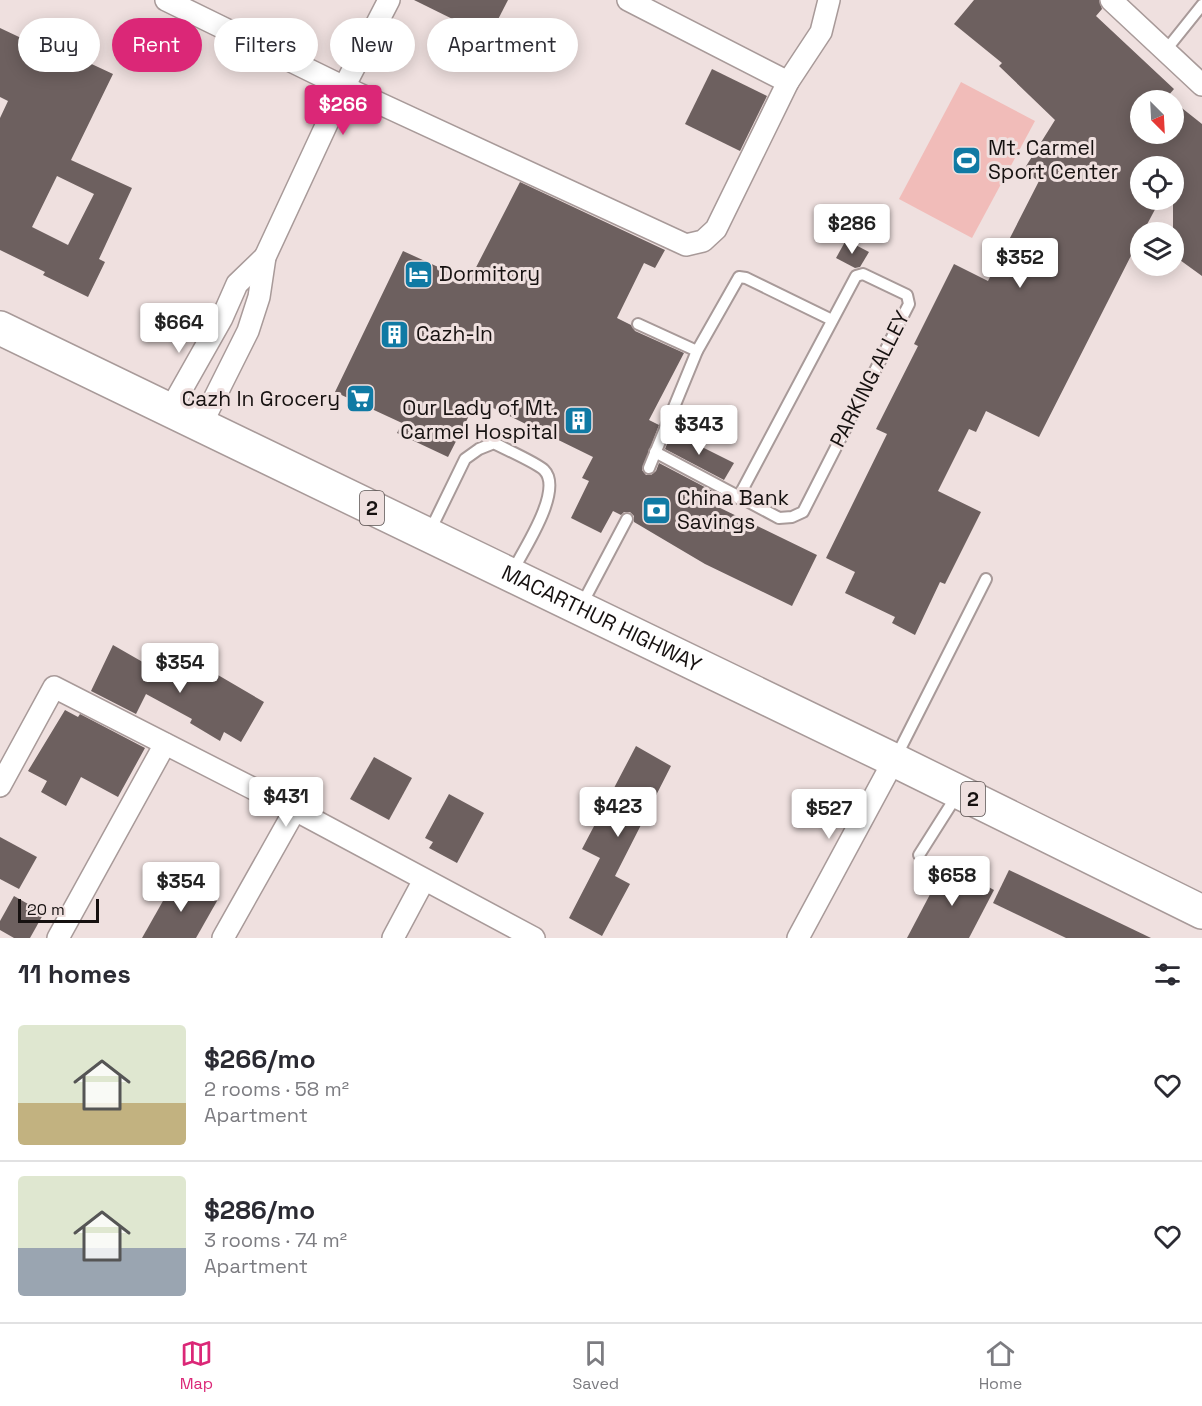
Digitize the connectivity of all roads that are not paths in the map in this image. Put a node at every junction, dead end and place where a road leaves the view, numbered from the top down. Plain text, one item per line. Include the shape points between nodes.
1 (166, 0) edge
2 (389, 0) edge
3 (628, 0) edge
4 (829, 0) edge
5 (1111, 0) edge
6 (1202, 5) edge
7 (1166, 50) junction
8 (788, 82) junction
9 (1202, 85) edge
10 (344, 87) junction
11 (265, 257) junction
12 (222, 318) junction
13 (832, 320) junction
14 (638, 324) dead end
15 (0, 328) edge
16 (248, 331) junction
17 (697, 351) junction
18 (170, 410) junction
19 (201, 425) junction
20 (655, 452) junction
21 (649, 468) dead end
22 (738, 498) junction
23 (627, 519) dead end
24 (428, 535) junction
25 (511, 574) junction
26 (986, 579) dead end
27 (580, 610) junction
28 (165, 744) junction
29 (894, 760) junction
30 (0, 786) edge
31 (959, 792) junction
32 (295, 810) junction
33 (919, 855) dead end
34 (424, 880) junction
35 (1202, 912) edge
36 (58, 938) edge
37 (223, 938) edge
38 (393, 938) edge
39 (534, 938) edge
40 (798, 938) edge

1 - 10 street
2 - 10 street
3 - 8 street
4 - 8 street via 821,32
5 - 7 street
6 - 7 lane
7 - 9 street
8 - 10 street via 716,229 703,241 686,245
10 - 11 street
11 - 12 street via 237,284
11 - 16 street via 259,297
12 - 16 street
12 - 18 street
13 - 17 lane via 739,277
13 - 22 lane, PARKING ALLEY
13 - 22 lane, PARKING ALLEY via 856,276 863,274 909,299 803,512 779,518
14 - 17 lane
15 - 18 highway, MACARTHUR HIGHWAY / 2
16 - 19 street
17 - 20 lane
18 - 19 highway, MACARTHUR HIGHWAY / 2
19 - 24 highway, MACARTHUR HIGHWAY / 2
20 - 21 lane
20 - 22 lane, PARKING ALLEY
23 - 27 lane
24 - 25 highway, MACARTHUR HIGHWAY / 2
24 - 25 lane via 465,459 494,443 544,470 550,481 549,499
25 - 27 highway, MACARTHUR HIGHWAY / 2
26 - 29 lane
27 - 29 highway, MACARTHUR HIGHWAY / 2
28 - 30 street via 54,687
28 - 32 street
28 - 36 street
29 - 31 highway, MACARTHUR HIGHWAY / 2
29 - 40 street
31 - 33 lane
31 - 35 highway, MACARTHUR HIGHWAY / 2
32 - 34 street
32 - 37 street
34 - 38 street
34 - 39 street

